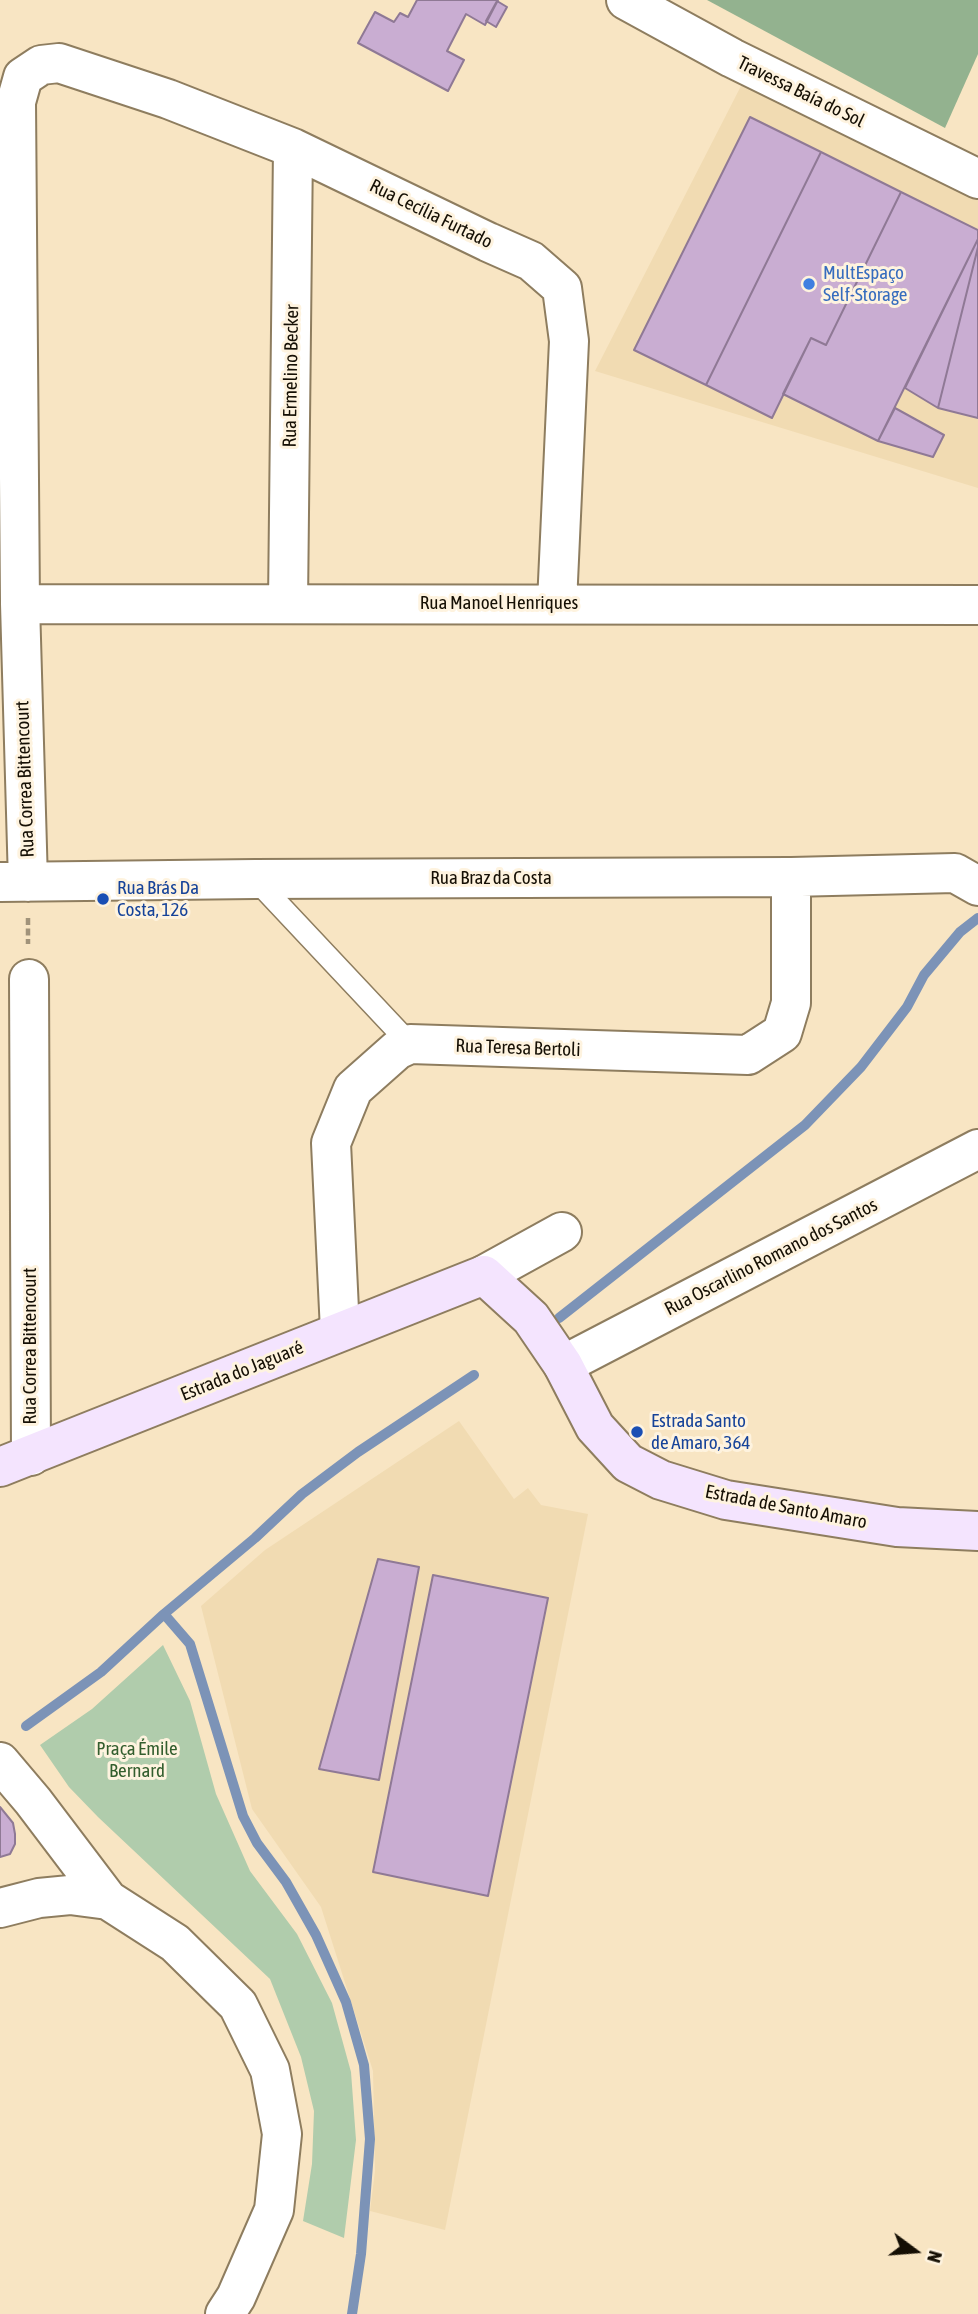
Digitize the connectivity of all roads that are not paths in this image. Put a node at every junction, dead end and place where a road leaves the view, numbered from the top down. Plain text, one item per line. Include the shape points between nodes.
1 (626, 0) edge
2 (16, 102) joint
3 (293, 148) junction
4 (978, 179) edge
5 (288, 603) junction
6 (557, 603) junction
7 (20, 604) junction
8 (978, 605) edge
9 (970, 869) edge
10 (792, 877) junction
11 (254, 879) junction
12 (14, 882) edge
13 (29, 979) road end
14 (410, 1044) junction
15 (978, 1149) edge
16 (562, 1232) dead end
17 (484, 1275) junction
18 (340, 1331) junction
19 (563, 1365) junction
20 (15, 1462) edge
21 (978, 1531) edge
22 (0, 1762) edge
23 (108, 1900) junction
24 (0, 1909) edge
25 (225, 2314) edge

1 - 4 street, Travessa Baía do Sol via 732,58
2 - 3 street, Rua Cecília Furtado via 23,77 41,65 59,63
2 - 7 street, Rua Correa Bittencourt
3 - 5 street, Rua Ermelino Becker
3 - 6 street, Rua Cecília Furtado via 531,261 562,288 569,341
5 - 6 street, Rua Manoel Henriques
5 - 7 street, Rua Manoel Henriques
6 - 8 street, Rua Manoel Henriques
7 - 12 street, Rua Correa Bittencourt
9 - 10 street, Rua Braz da Costa
10 - 11 street, Rua Braz da Costa
10 - 14 street, Rua Teresa Bertoli via 791,1003 782,1033 748,1055
11 - 12 street, Rua Braz da Costa
11 - 14 lane
13 - 20 street, Rua Correa Bittencourt
14 - 18 street via 397,1049 353,1089 331,1143
15 - 19 street, Rua Oscarlino Romano dos Santos
16 - 17 street
17 - 18 street, Estrada do Jaguaré
17 - 19 street, Estrada de Santo Amaro via 531,1318
18 - 20 street, Estrada do Jaguaré
19 - 21 street, Estrada de Santo Amaro via 595,1427 628,1463 661,1480 726,1500 815,1516
22 - 23 street
23 - 24 street via 70,1895
23 - 25 street via 175,1943 238,2005 270,2070 282,2134 274,2210

